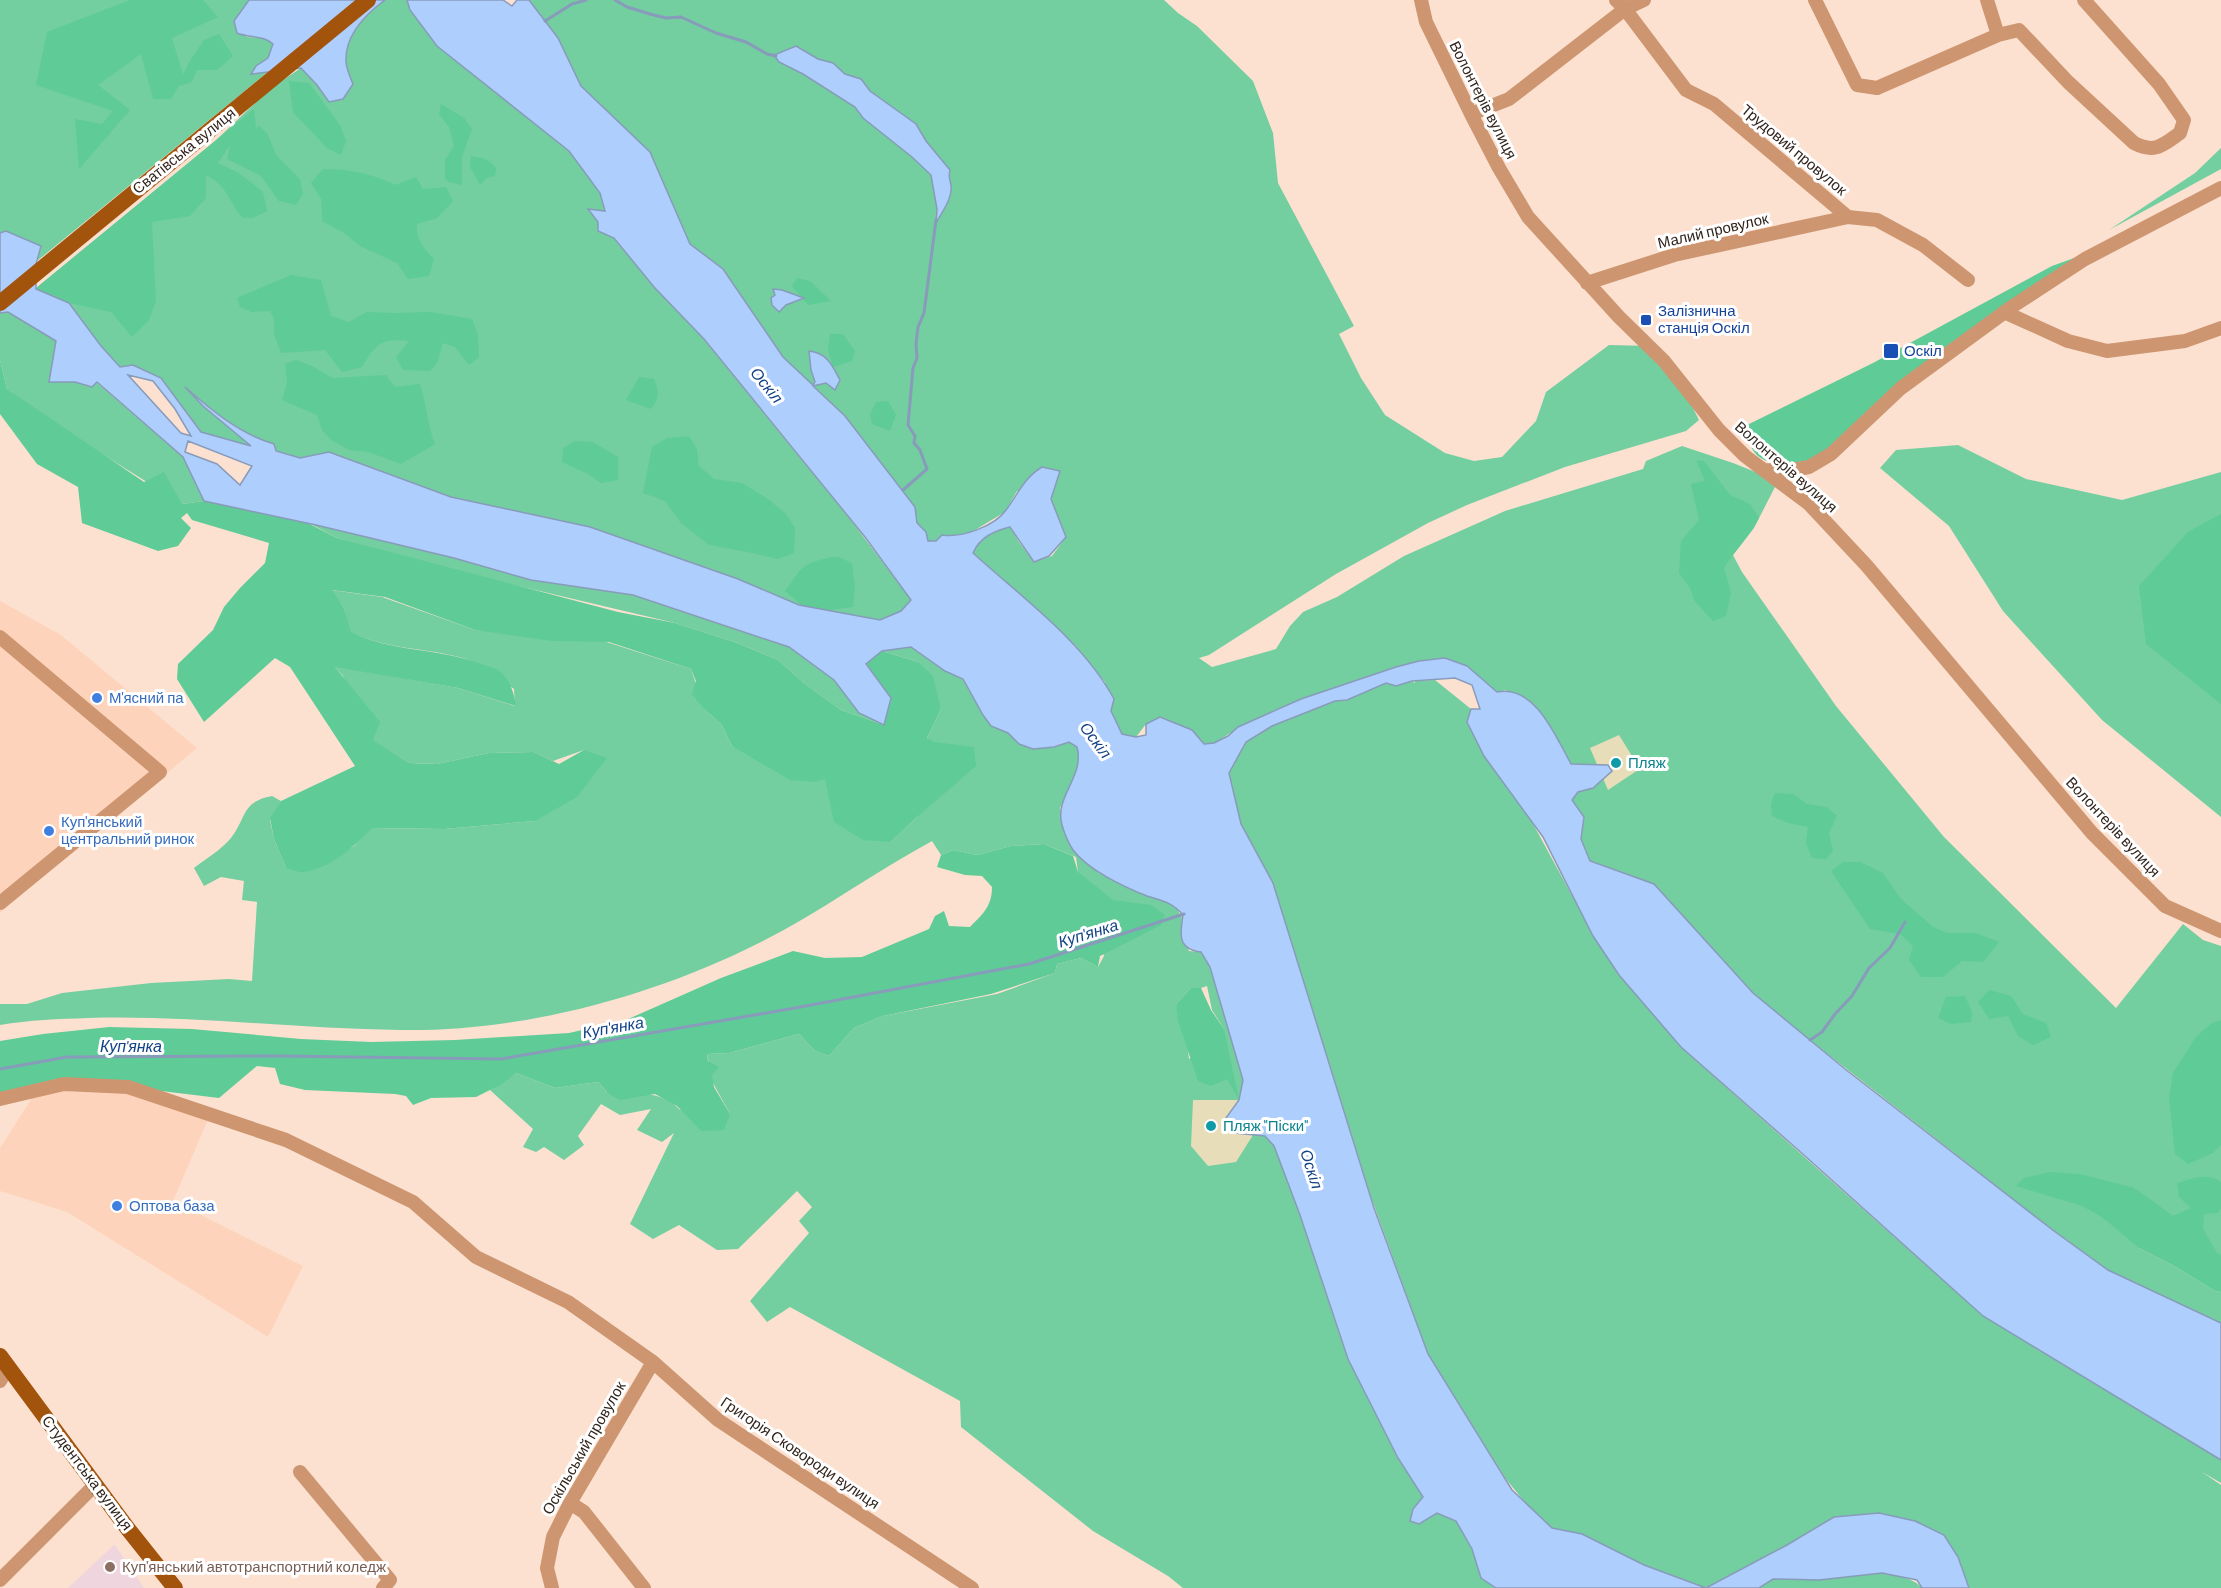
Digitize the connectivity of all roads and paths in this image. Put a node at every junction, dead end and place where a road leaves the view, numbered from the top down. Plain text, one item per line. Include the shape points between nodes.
1 (368, 0) edge
2 (1421, 0) edge
3 (1644, 0) edge
4 (1815, 0) edge
5 (1987, 0) edge
6 (2084, 0) edge
7 (1620, 5) edge
8 (1998, 35) junction
9 (1471, 114) junction
10 (2221, 188) edge
11 (1848, 217) junction
12 (1968, 280) dead end
13 (1587, 283) junction
14 (0, 303) edge
15 (2004, 312) junction
16 (2221, 328) edge
17 (1764, 470) junction
18 (0, 637) edge
19 (0, 903) edge
20 (2221, 931) edge
21 (0, 1099) edge
22 (653, 1362) junction
23 (3, 1368) edge
24 (300, 1472) dead end
25 (95, 1485) junction
26 (570, 1503) junction
27 (0, 1580) edge
28 (175, 1588) edge
29 (383, 1588) edge
30 (552, 1588) edge
31 (644, 1588) edge
32 (972, 1588) edge

1 - 14 main road, Сватівська вулиця
2 - 9 street, Волонтерів вулиця via 1426,22
3 - 7 street
4 - 8 street via 1857,85 1877,88
5 - 8 street
6 - 8 street via 2159,84 2184,120 2180,133 2159,148 2134,143 2019,30
7 - 9 street via 1509,99
7 - 11 street, Трудовий провулок via 1686,90 1714,104
9 - 13 street, Волонтерів вулиця via 1527,217
10 - 15 street via 2085,259
11 - 12 street, Трудовий провулок via 1877,220 1923,244
11 - 13 street, Малий провулок via 1674,255
13 - 17 street, Волонтерів вулиця via 1664,361 1725,436
15 - 16 street via 2068,341 2107,351 2185,340
15 - 17 street via 1901,388 1831,454 1809,467
17 - 20 street, Волонтерів вулиця via 1809,504 1867,566 2092,833 2165,906
18 - 19 street via 160,772
21 - 22 street, Григорія Сковороди вулиця via 64,1084 128,1087 286,1140 412,1202 476,1257 568,1302
22 - 26 street, Оскільський провулок
22 - 32 street, Григорія Сковороди вулиця via 718,1420
23 - 25 main road, Студентська вулиця
24 - 29 street via 390,1580
25 - 27 street
25 - 28 main road, Студентська вулиця
26 - 30 street, Оскільський провулок via 553,1537 547,1568
26 - 31 street via 584,1512

